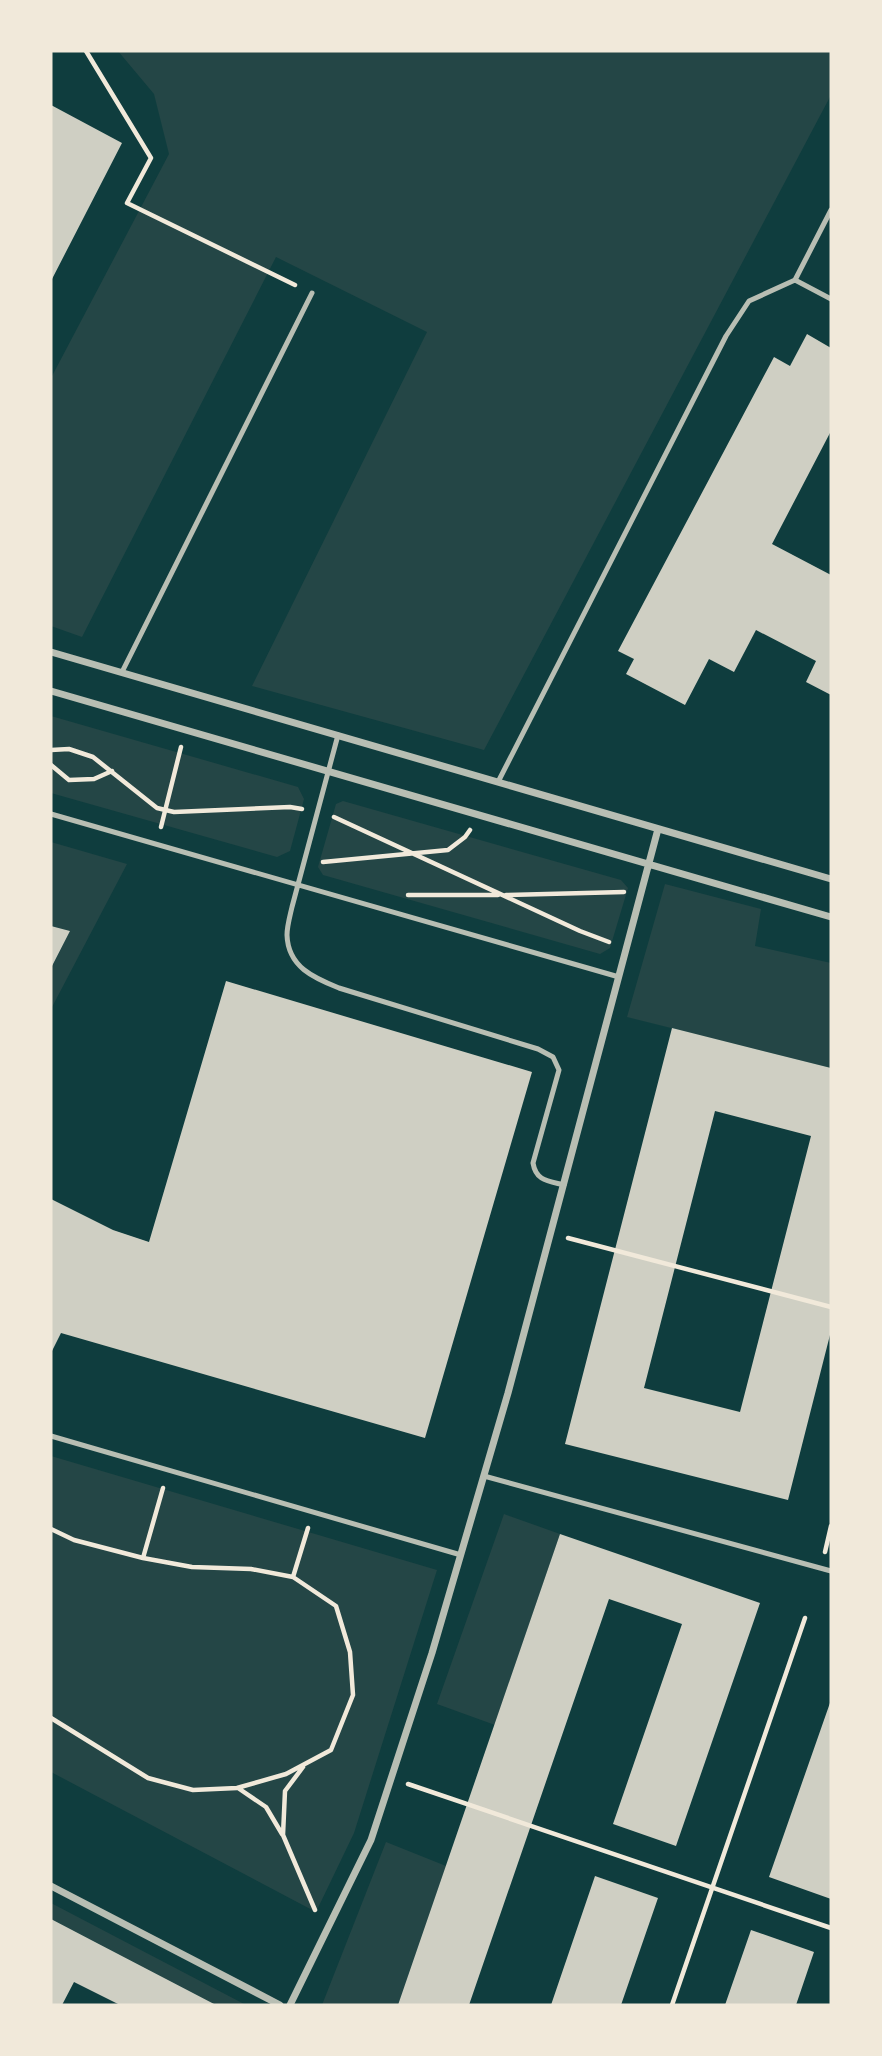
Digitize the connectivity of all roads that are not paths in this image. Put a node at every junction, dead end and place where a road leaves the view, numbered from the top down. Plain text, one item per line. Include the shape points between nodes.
1 (831, 210) edge
2 (795, 281) junction
3 (312, 293) road end
4 (831, 299) edge
5 (51, 652) edge
6 (122, 672) junction
7 (51, 691) edge
8 (338, 735) junction
9 (328, 771) junction
10 (498, 782) junction
11 (51, 814) edge
12 (658, 829) junction
13 (649, 863) junction
14 (831, 879) edge
15 (297, 885) junction
16 (831, 917) edge
17 (619, 977) junction
18 (564, 1185) junction
19 (51, 1436) edge
20 (484, 1476) junction
21 (461, 1555) junction
22 (831, 1571) edge
23 (51, 1886) edge
24 (281, 2005) edge
25 (290, 2005) edge

1 - 2 lane
2 - 4 lane
2 - 10 lane via 749,301 726,336
3 - 6 lane
5 - 6 street
6 - 8 street
7 - 9 street
8 - 9 lane
8 - 10 street
9 - 13 street
9 - 15 lane
10 - 12 street
11 - 15 lane
12 - 13 street
12 - 14 street
13 - 16 street
13 - 17 street
15 - 17 lane
15 - 18 lane via 287,935 292,958 313,978 552,1057 559,1070 533,1163 541,1179
17 - 18 street
18 - 20 street
19 - 21 lane
20 - 21 street
20 - 22 lane
21 - 25 street via 371,1840
23 - 24 street

